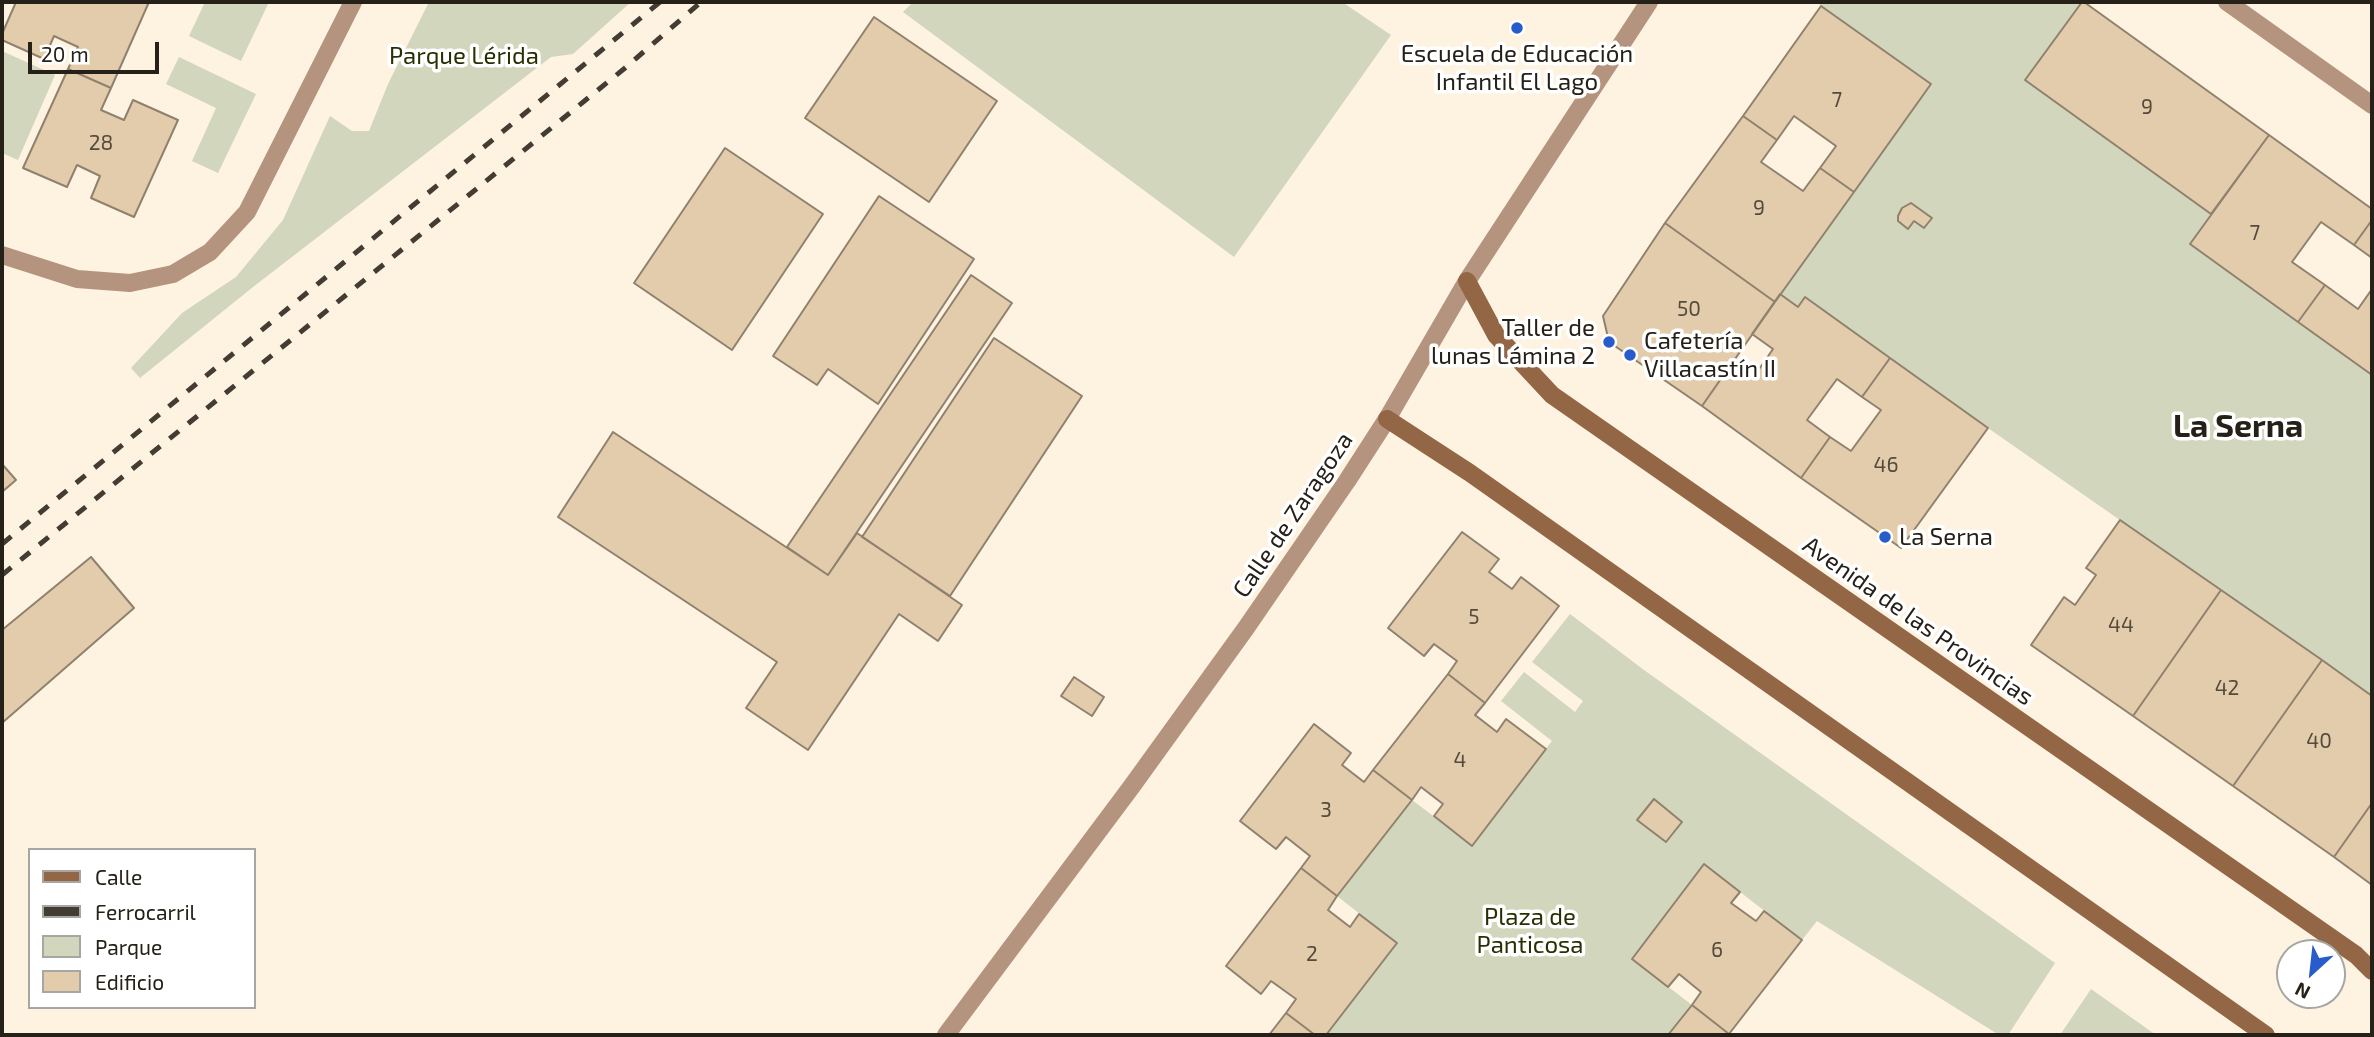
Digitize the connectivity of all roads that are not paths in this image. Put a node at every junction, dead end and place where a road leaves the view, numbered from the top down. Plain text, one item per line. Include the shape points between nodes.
1 (354, 2) edge
2 (1649, 2) edge
3 (2227, 2) edge
4 (2372, 105) edge
5 (2, 255) edge
6 (1468, 281) junction
7 (1387, 419) junction
8 (2372, 971) edge
9 (946, 1035) edge
10 (2266, 1035) edge

1 - 5 street via 247,212 210,252 173,274 130,283 77,279
2 - 6 street, Calle de Zaragoza
3 - 4 street
6 - 7 street, Calle de Zaragoza
6 - 8 main road, Avenida de las Provincias via 1496,335 1552,395 2356,955
7 - 9 street, Calle de Zaragoza via 1230,651
7 - 10 main road

